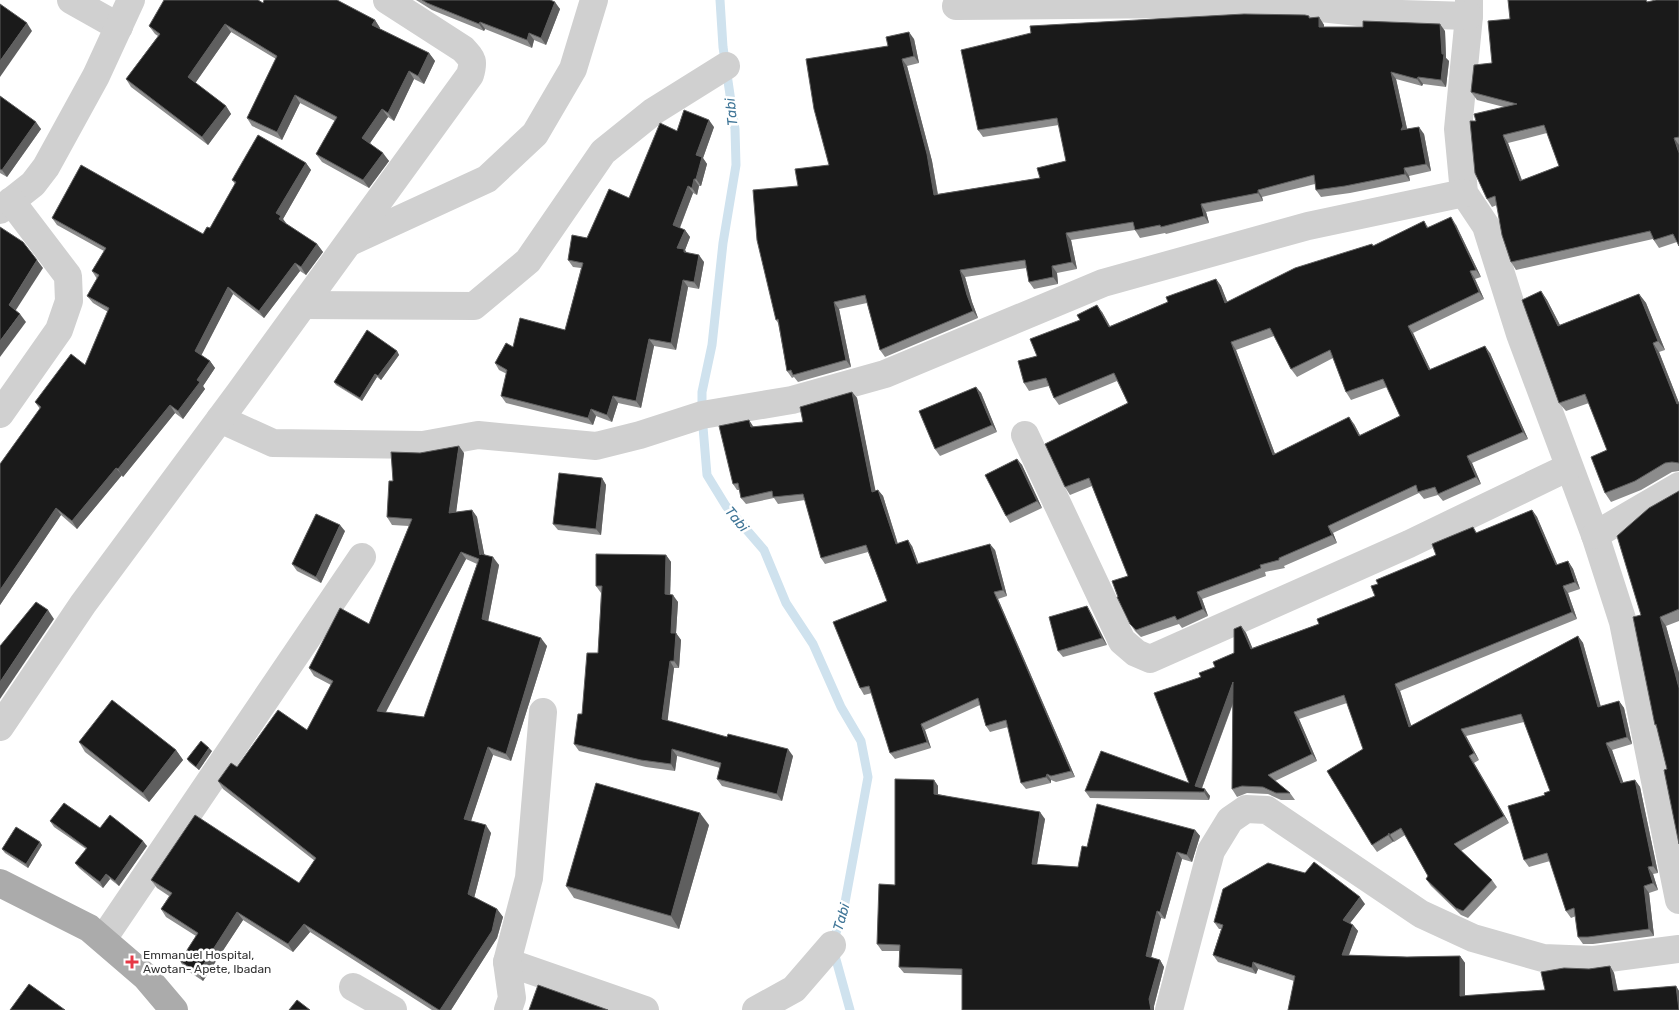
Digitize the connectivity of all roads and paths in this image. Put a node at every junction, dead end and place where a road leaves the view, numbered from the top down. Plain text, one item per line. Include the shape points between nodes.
1 (71, 0) edge
2 (131, 0) edge
3 (387, 0) edge
4 (594, 0) edge
5 (956, 6) dead end
6 (1469, 8) edge
7 (119, 27) junction
8 (726, 66) dead end
9 (1464, 193) junction
10 (6, 205) edge
11 (349, 242) junction
12 (303, 306) junction
13 (0, 414) edge
14 (220, 420) junction
15 (1025, 435) dead end
16 (1568, 467) junction
17 (1679, 486) edge
18 (1595, 536) junction
19 (362, 556) dead end
20 (543, 712) dead end
21 (0, 727) edge
22 (0, 882) edge
23 (1679, 900) edge
24 (103, 939) junction
25 (832, 945) dead end
26 (1679, 949) edge
27 (507, 962) junction
28 (353, 987) dead end
29 (174, 1010) edge
30 (393, 1010) edge
31 (508, 1010) edge
32 (645, 1010) edge
33 (756, 1010) edge
34 (1169, 1010) edge

1 - 7 street
2 - 7 street
3 - 11 street via 463,49 473,64 470,75
4 - 11 street via 573,69 535,134 487,179
5 - 6 street via 1179,4 1311,7 1368,13
6 - 9 street via 1458,129
7 - 10 street via 46,167 33,184
8 - 12 street via 654,111 603,152 528,262 474,306
9 - 14 street via 1308,226 1103,283 885,374 792,400 702,415 596,446 478,435 423,446 273,443
9 - 16 street via 1486,226 1520,334
10 - 13 street via 68,276 69,301 59,330
11 - 12 street
12 - 14 street
14 - 21 street via 83,604
15 - 16 street via 1122,641 1136,653 1150,658 1409,544
16 - 18 street
17 - 18 street
18 - 23 street via 1623,622
19 - 24 street
20 - 27 street via 529,878
22 - 24 main road via 90,928
24 - 29 main road via 146,977
25 - 33 street via 794,989
26 - 34 street via 1594,960 1542,958 1473,938 1420,914 1268,810 1246,809 1230,820 1211,851
27 - 31 street via 512,998
27 - 32 street
28 - 30 street

